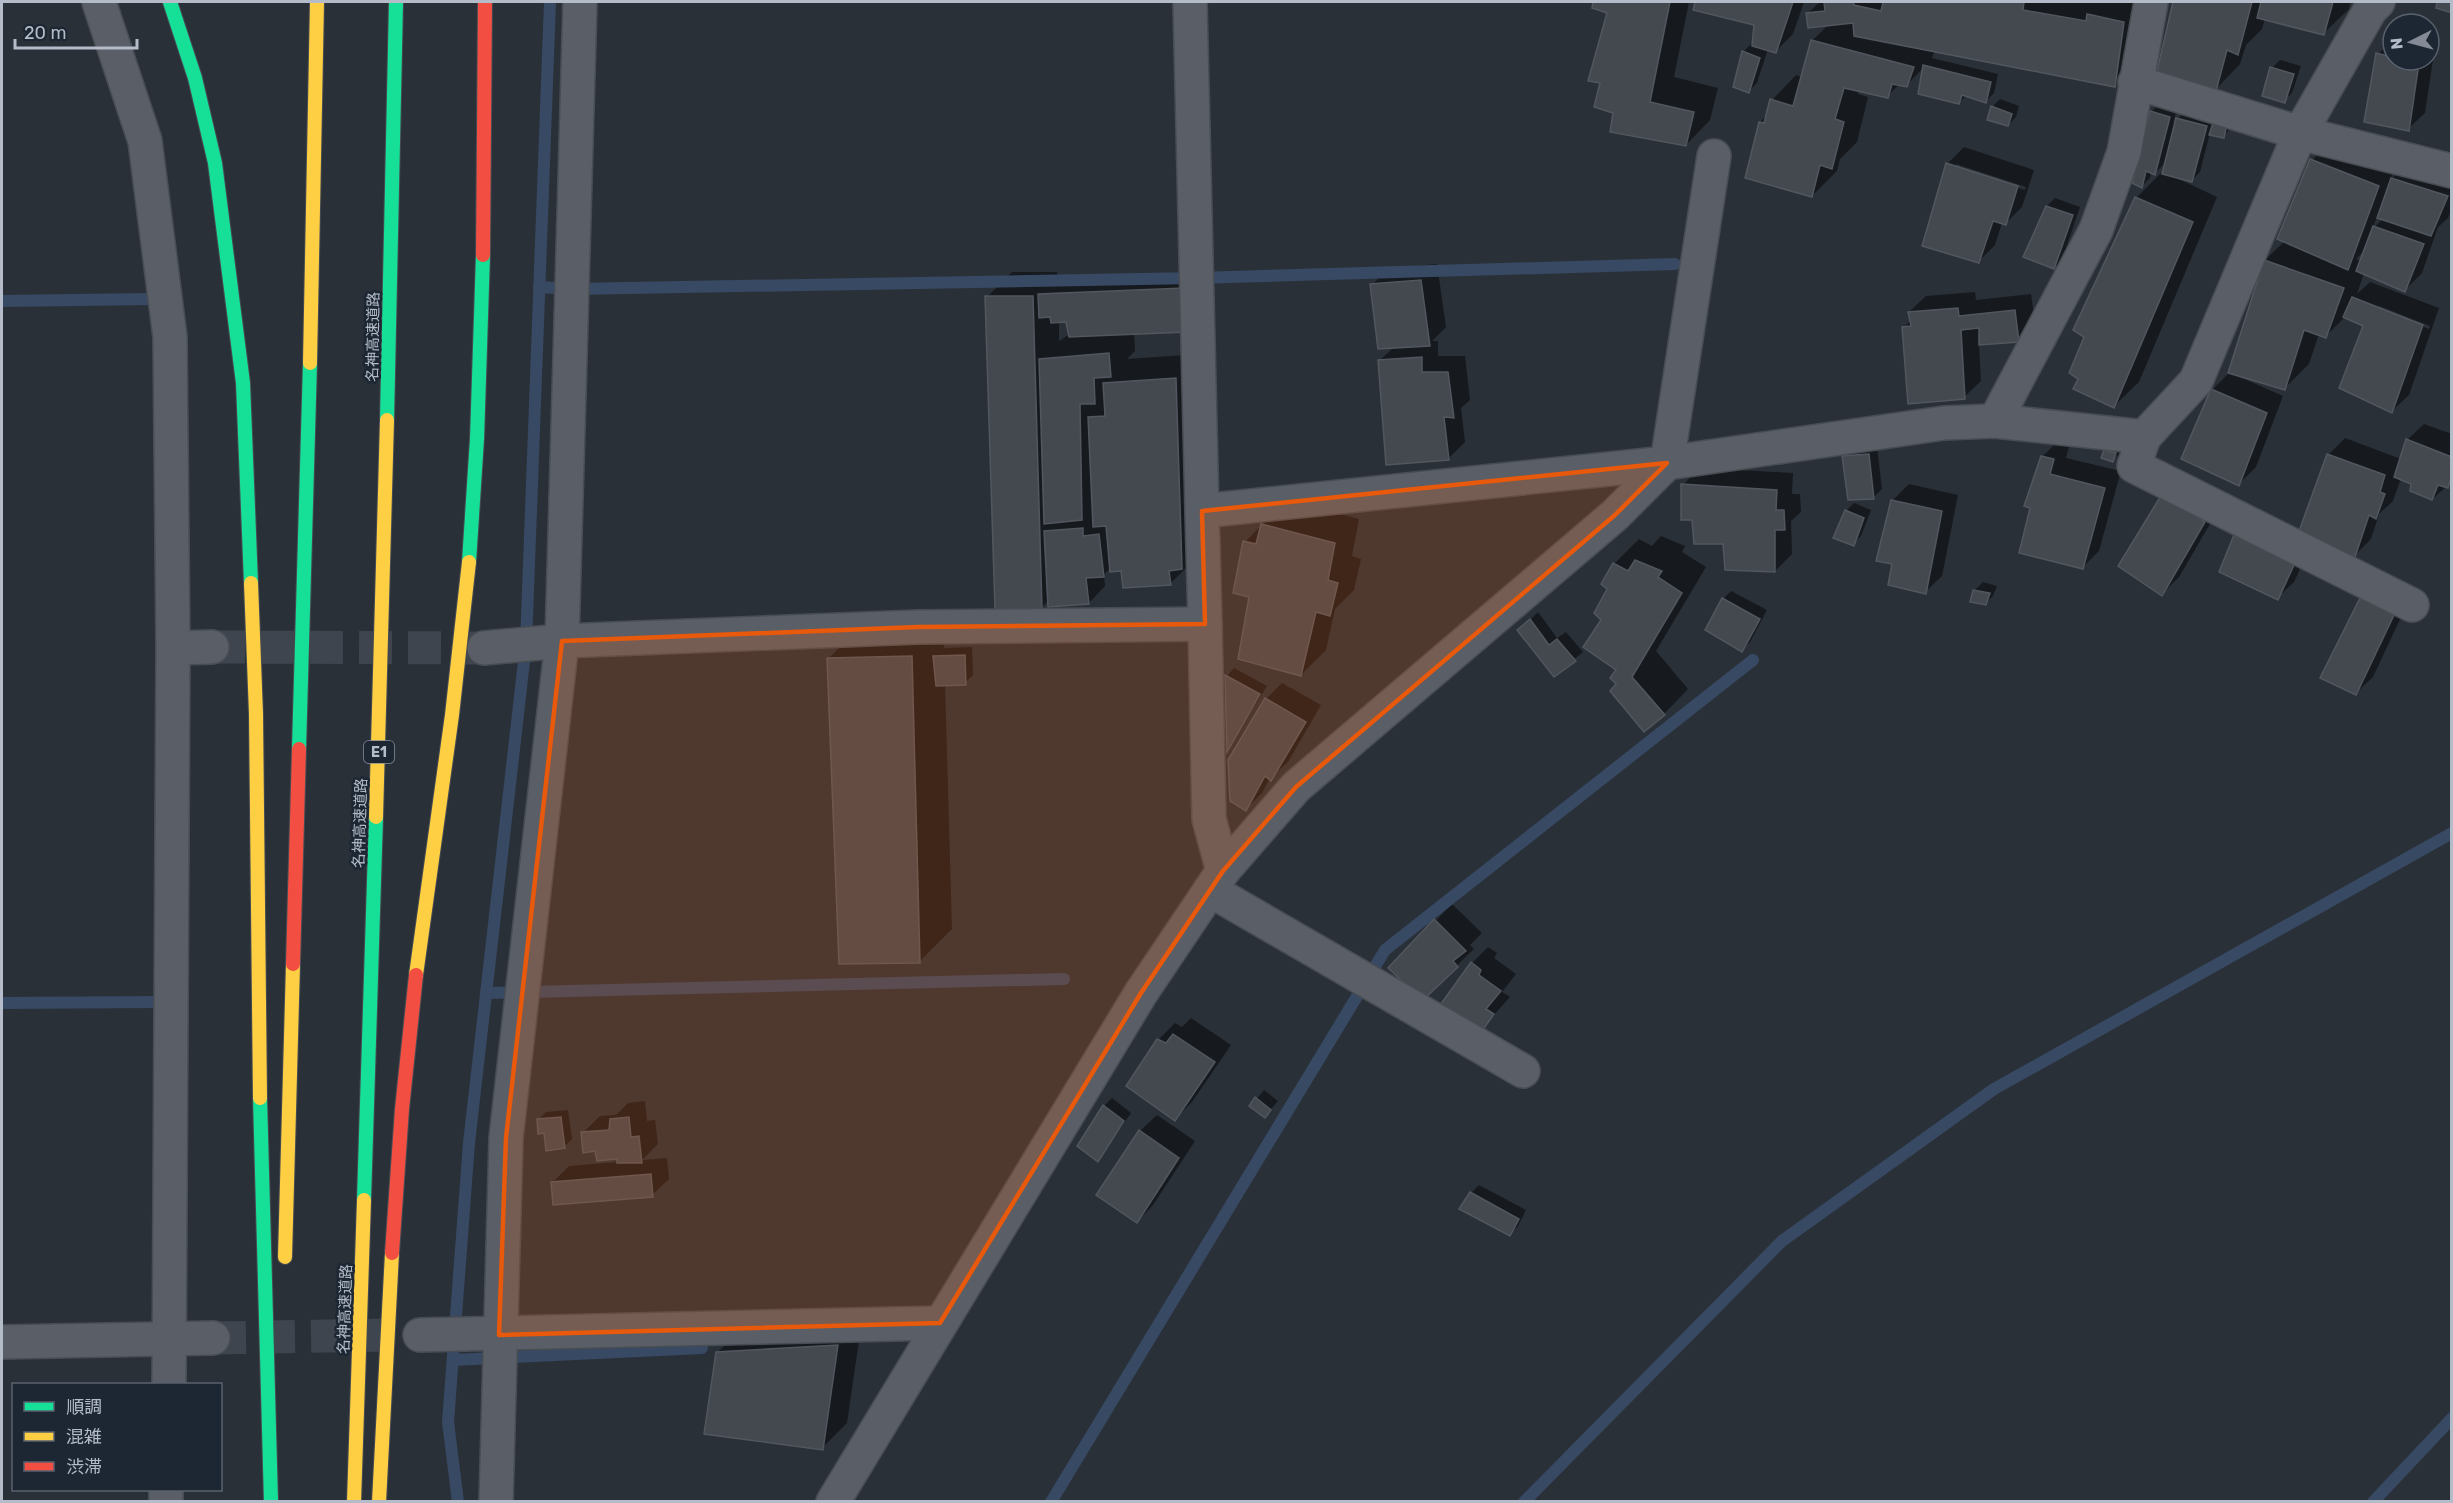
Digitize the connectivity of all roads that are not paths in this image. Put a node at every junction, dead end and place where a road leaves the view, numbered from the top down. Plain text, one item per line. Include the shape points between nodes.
1 (99, 2) edge
2 (170, 2) edge
3 (317, 2) edge
4 (396, 2) edge
5 (485, 2) edge
6 (580, 2) edge
7 (1190, 2) edge
8 (2151, 2) edge
9 (2379, 2) edge
10 (2135, 82) junction
11 (2300, 133) junction
12 (1714, 156) dead end
13 (2451, 171) edge
14 (1995, 421) junction
15 (2144, 436) junction
16 (1667, 463) junction
17 (1202, 511) junction
18 (2412, 605) dead end
19 (1205, 624) junction
20 (562, 641) junction
21 (212, 647) tunnel mouth
22 (173, 648) junction
23 (484, 648) tunnel mouth
24 (1216, 880) junction
25 (1523, 1071) dead end
26 (284, 1276) dead end
27 (940, 1323) junction
28 (420, 1335) tunnel mouth
29 (499, 1335) junction
30 (213, 1338) tunnel mouth
31 (170, 1340) junction
32 (2, 1342) edge
33 (282, 1359) dead end
34 (169, 1383) edge
35 (271, 1502) edge
36 (277, 1502) edge
37 (354, 1502) edge
38 (379, 1502) edge
39 (496, 1502) edge
40 (834, 1502) edge

1 - 22 street via 146,141 170,337
2 - 35 highway via 195,78 215,163 243,383 256,714 260,1091
3 - 26 highway via 307,506
4 - 37 highway, 名神高速道路 / E1 via 383,622
5 - 38 highway via 480,363 467,581 401,1110
6 - 20 street
7 - 17 street
8 - 10 street
9 - 11 street via 2370,10
10 - 11 street
10 - 14 street via 2124,152 2096,230
11 - 13 street
11 - 15 street via 2196,381
12 - 16 street
14 - 15 street
14 - 16 street via 1944,423
15 - 18 street via 2134,466
16 - 17 street
16 - 24 street via 1616,515 1296,787
17 - 19 street
19 - 20 street via 918,627
19 - 24 street via 1209,819
20 - 23 street
20 - 29 street via 506,1138
21 - 22 street
22 - 31 street
24 - 25 street
24 - 27 street via 1141,993
27 - 29 street
27 - 40 street
28 - 29 street
29 - 39 street
30 - 31 street
31 - 32 street
31 - 34 street
33 - 36 highway

